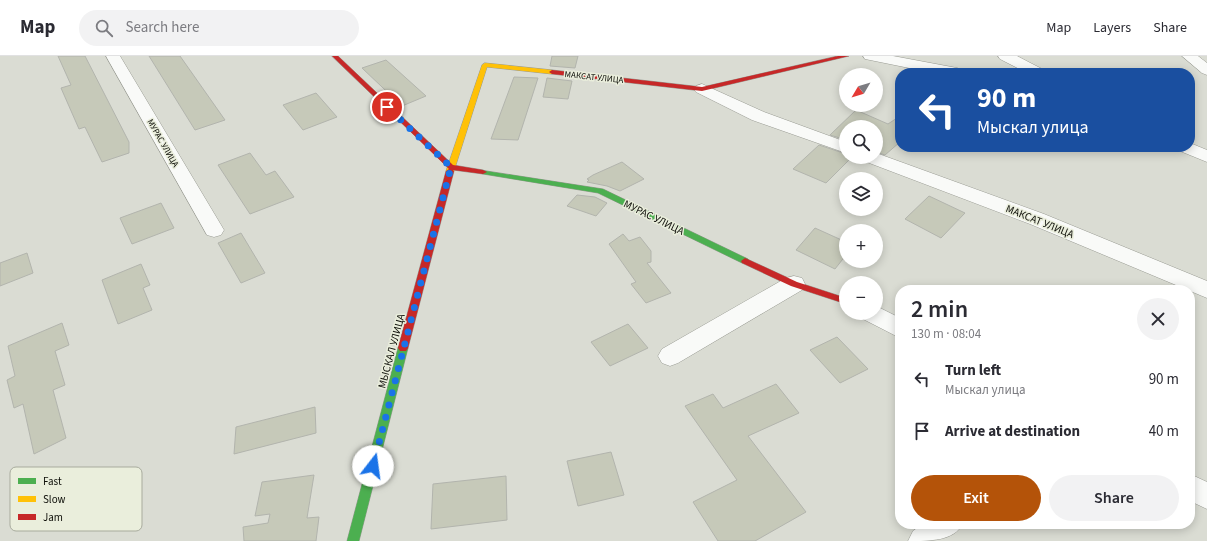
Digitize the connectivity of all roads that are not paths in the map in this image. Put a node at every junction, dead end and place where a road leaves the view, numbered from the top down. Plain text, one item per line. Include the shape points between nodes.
1 (113, 56) edge
2 (334, 56) edge
3 (846, 56) edge
4 (870, 56) edge
5 (1005, 56) edge
6 (1189, 56) edge
7 (485, 65) joint
8 (931, 68) edge
9 (1028, 68) edge
10 (1207, 70) edge
11 (702, 89) junction
12 (839, 145) edge
13 (1195, 151) edge
14 (1207, 157) edge
15 (883, 162) edge
16 (451, 167) junction
17 (214, 230) dead end
18 (794, 284) junction
19 (1207, 290) edge
20 (839, 299) edge
21 (883, 320) edge
22 (895, 327) edge
23 (670, 356) dead end
24 (1195, 490) edge
25 (1207, 496) edge
26 (941, 529) edge
27 (353, 541) edge
28 (923, 541) edge

1 - 17 street, МУРАС УЛИЦА
2 - 16 street
3 - 11 street, МАКСАТ УЛИЦА
4 - 8 street
5 - 9 street
6 - 10 street
7 - 11 street, МАКСАТ УЛИЦА
7 - 16 street, МЫСКАЛ УЛИЦА
11 - 12 street, МАКСАТ УЛИЦА via 758,116
13 - 14 street
15 - 19 street, МАКСАТ УЛИЦА via 1037,218
16 - 18 street, МУРАС УЛИЦА via 600,191
16 - 27 street, МЫСКАЛ УЛИЦА
18 - 20 street, МУРАС УЛИЦА
18 - 23 street
21 - 22 street
24 - 25 street
26 - 28 street

